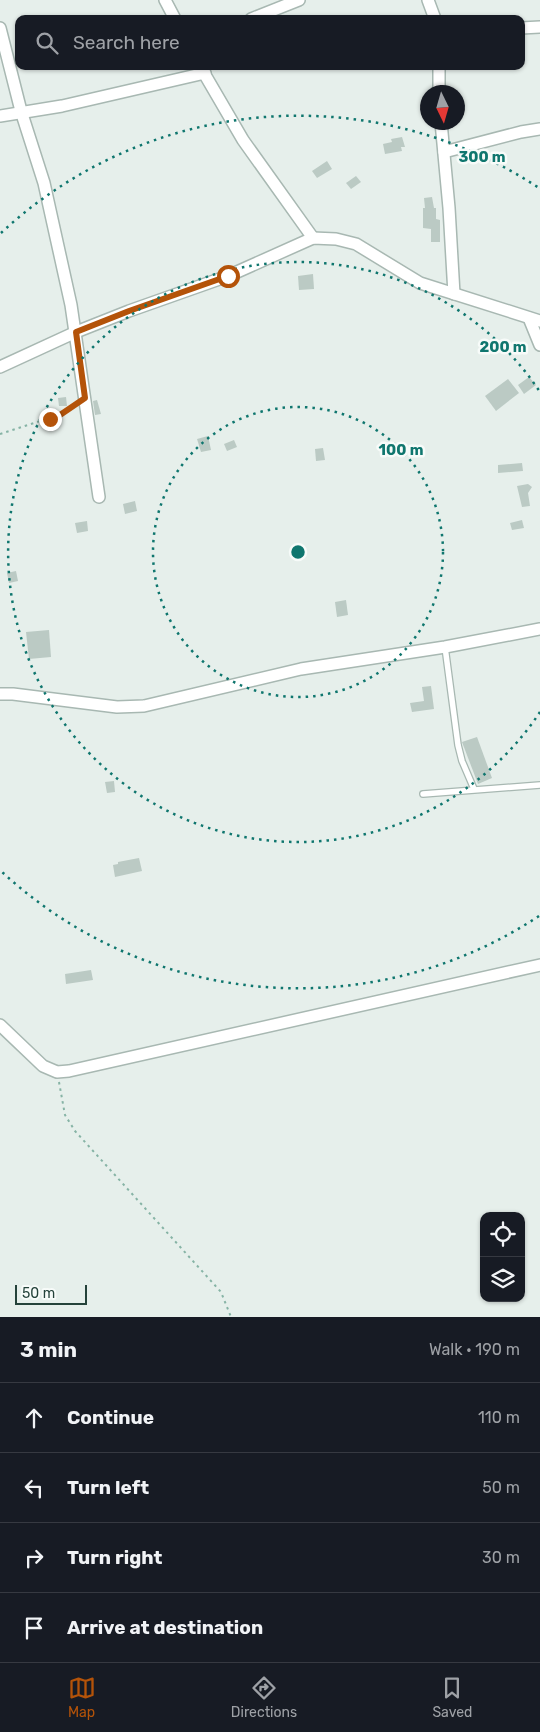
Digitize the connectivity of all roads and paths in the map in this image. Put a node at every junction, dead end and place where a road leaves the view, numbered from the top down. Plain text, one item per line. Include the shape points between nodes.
1 (165, 0) edge
2 (299, 0) edge
3 (428, 0) edge
4 (173, 15) edge
5 (261, 15) edge
6 (434, 15) edge
7 (540, 27) edge
8 (0, 28) edge
9 (525, 28) edge
10 (203, 70) edge
11 (439, 70) edge
12 (440, 85) edge
13 (21, 112) junction
14 (0, 116) edge
15 (442, 130) edge
16 (540, 130) edge
17 (444, 152) junction
18 (314, 238) junction
19 (454, 294) junction
20 (535, 319) edge
21 (76, 332) junction
22 (540, 345) edge
23 (0, 367) edge
24 (85, 398) junction
25 (0, 434) edge
26 (99, 497) dead end
27 (540, 629) edge
28 (445, 647) junction
29 (0, 694) edge
30 (540, 785) edge
31 (474, 789) junction
32 (423, 794) dead end
33 (540, 965) edge
34 (0, 1025) edge
35 (3, 1038) edge
36 (57, 1072) junction
37 (231, 1317) edge

1 - 4 street
2 - 5 street
3 - 6 street
7 - 9 street
8 - 13 street
10 - 13 street via 71,104
10 - 18 street via 243,140
11 - 12 street
13 - 14 street
13 - 21 street via 44,183
15 - 17 street
16 - 17 street
17 - 19 street
18 - 19 street via 348,241 368,250 406,276
18 - 21 street via 228,276
19 - 20 street
20 - 22 street
21 - 23 street
21 - 24 street
24 - 25 path via 60,415
24 - 26 street
27 - 28 street
28 - 29 street via 301,669 144,706 117,707
28 - 31 lane via 458,745
30 - 31 lane
31 - 32 lane
33 - 36 street
34 - 35 street
35 - 36 street
36 - 37 path via 65,1115 75,1131 221,1292

